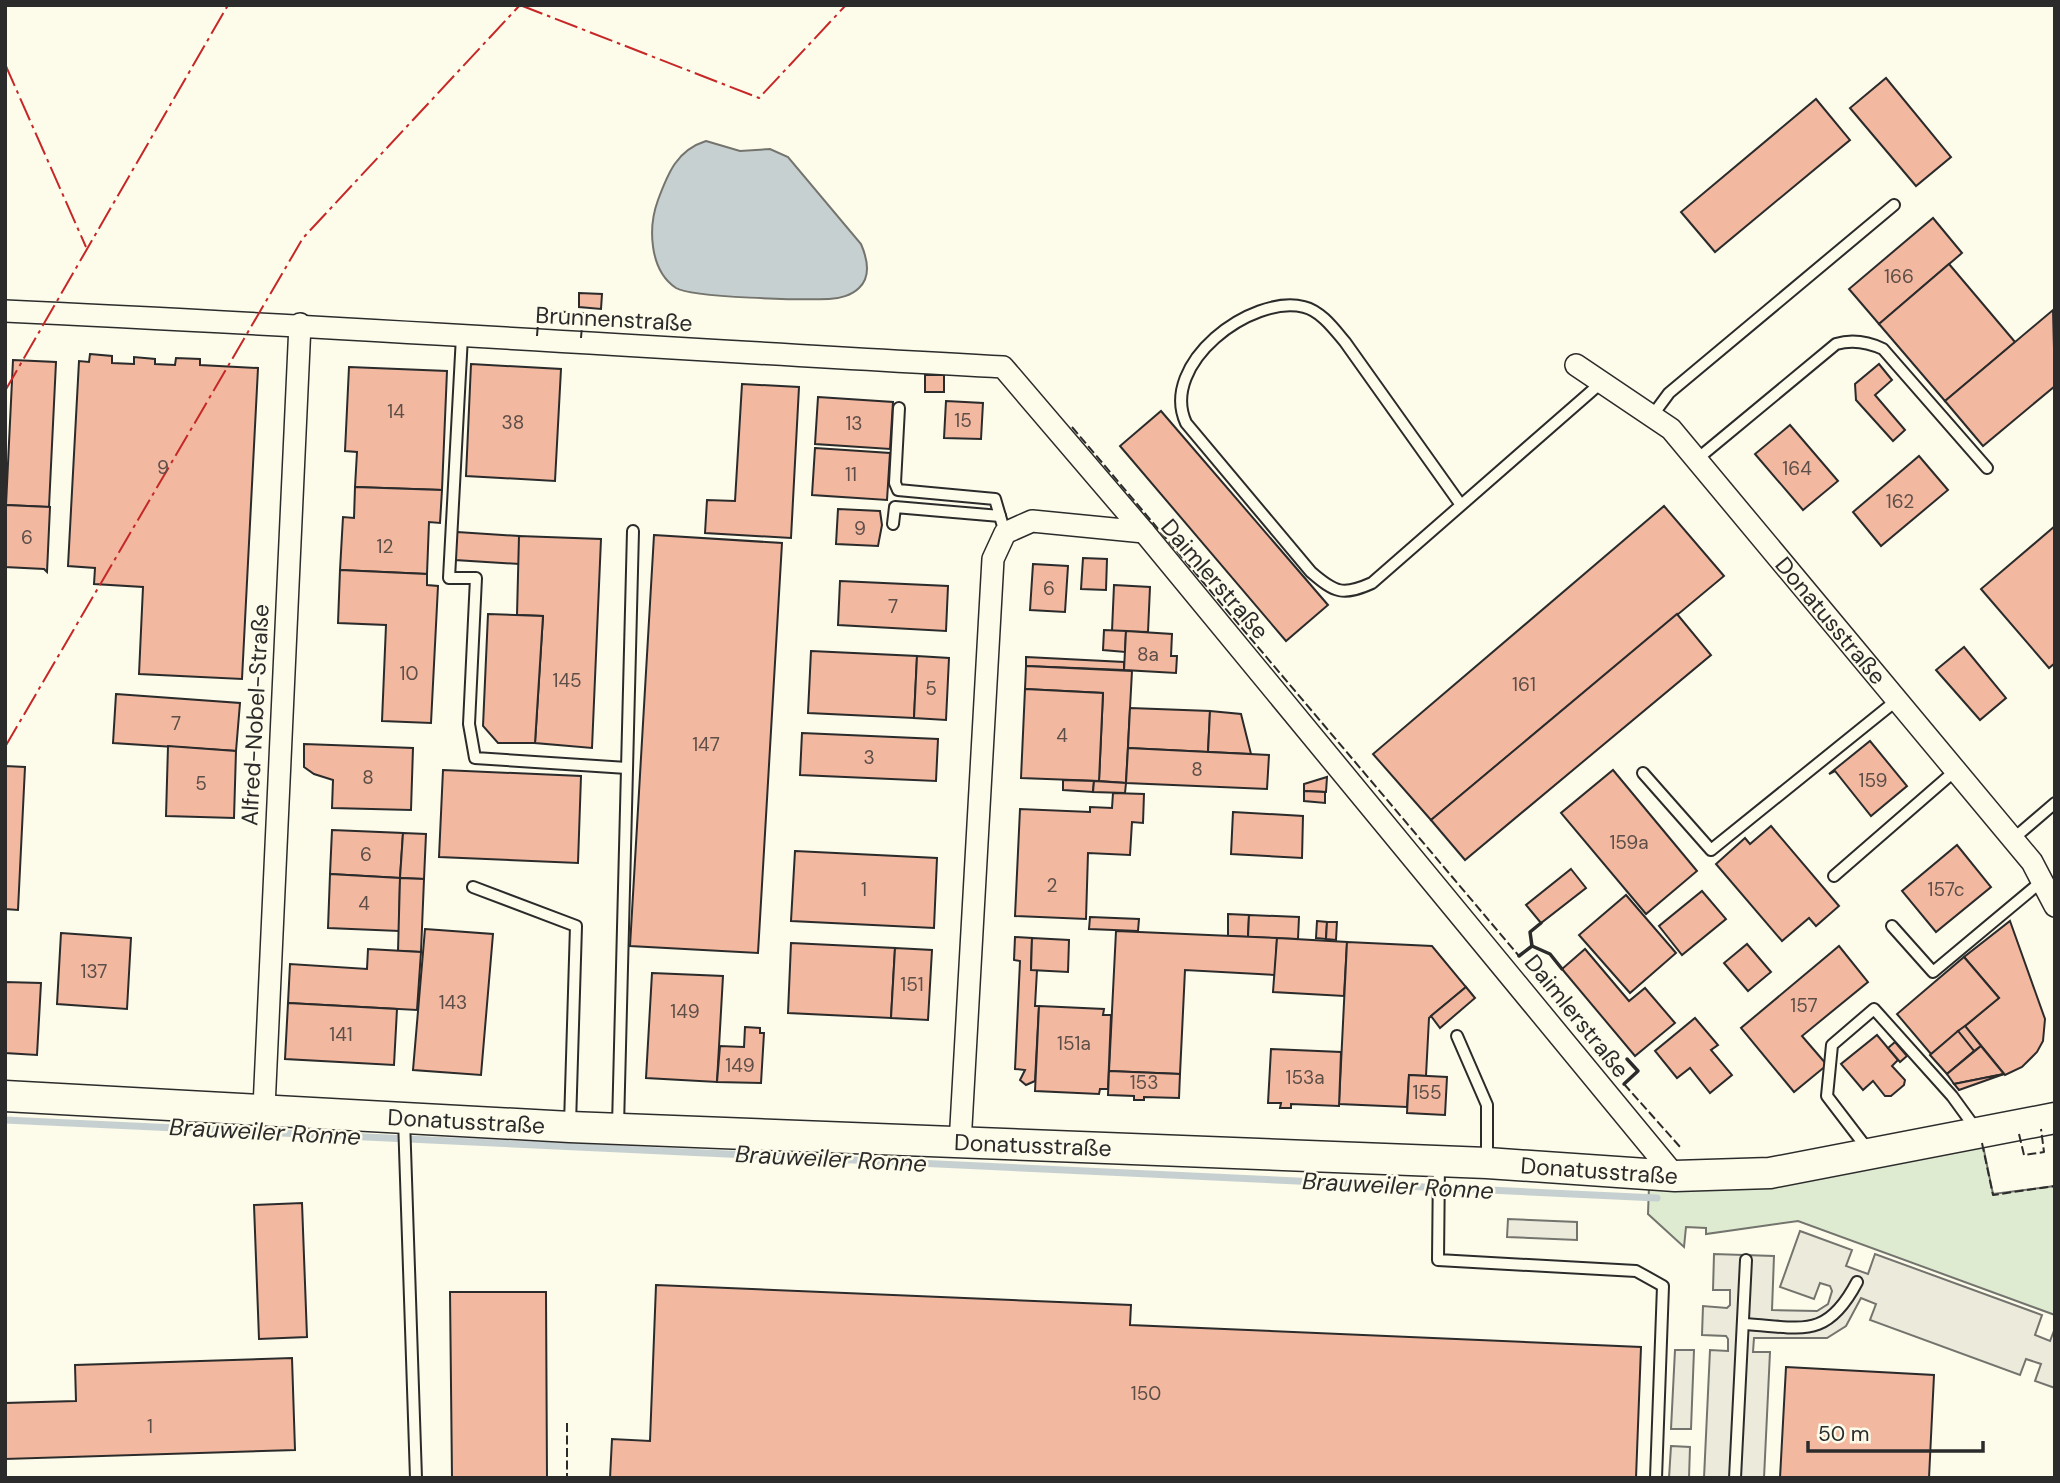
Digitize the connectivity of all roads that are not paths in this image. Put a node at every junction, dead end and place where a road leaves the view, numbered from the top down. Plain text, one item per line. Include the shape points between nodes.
1 (1894, 205) dead end
2 (5, 311) edge
3 (300, 324) junction
4 (462, 336) junction
5 (1576, 365) dead end
6 (1602, 383) junction
7 (899, 408) dead end
8 (1651, 416) junction
9 (1696, 460) junction
10 (1987, 468) dead end
11 (1461, 505) junction
12 (893, 524) dead end
13 (1003, 524) junction
14 (633, 531) dead end
15 (1144, 532) junction
16 (1896, 700) junction
17 (627, 768) junction
18 (1956, 770) junction
19 (1643, 773) dead end
20 (2055, 803) edge
21 (2013, 839) junction
22 (1834, 876) dead end
23 (473, 887) dead end
24 (2051, 896) edge
25 (1892, 926) dead end
26 (1457, 1036) dead end
27 (5, 1096) edge
28 (264, 1108) junction
29 (2055, 1118) edge
30 (404, 1122) junction
31 (570, 1126) junction
32 (618, 1129) junction
33 (1978, 1133) junction
34 (960, 1144) junction
35 (1871, 1153) junction
36 (1488, 1163) junction
37 (1439, 1173) junction
38 (1675, 1176) junction
39 (1746, 1260) dead end
40 (1857, 1282) dead end
41 (1743, 1324) junction
42 (416, 1478) edge
43 (1656, 1478) edge
44 (1735, 1478) edge

1 - 8 lane via 1669,393
2 - 3 street, Brunnenstraße
3 - 4 street, Brunnenstraße
3 - 28 street, Alfred-Nobel-Straße
4 - 15 street, Brunnenstraße via 1003,367
4 - 17 lane via 449,578 476,578 469,724 475,758
5 - 6 street, Donatusstraße
6 - 8 street, Donatusstraße
6 - 11 lane
7 - 13 lane via 898,490 995,499
8 - 9 street, Donatusstraße via 1671,429
9 - 10 lane via 1836,344 1860,341 1883,349
9 - 16 street, Donatusstraße
11 - 11 lane via 1372,583 1344,592 1329,588 1186,423 1180,400 1186,371 1204,347 1254,312 1285,304 1307,307 1345,341
12 - 13 lane via 895,507
13 - 15 street, Daimlerstraße via 1032,521
13 - 34 street via 993,559
14 - 17 lane
15 - 38 street, Daimlerstraße
16 - 18 street, Donatusstraße
16 - 19 lane via 1711,850
17 - 32 lane
18 - 21 street, Donatusstraße
18 - 22 lane
20 - 21 lane
21 - 24 street, Donatusstraße
23 - 31 lane via 576,926
24 - 25 lane via 1933,972
26 - 36 lane via 1487,1105
27 - 28 street, Donatusstraße
28 - 30 street, Donatusstraße
29 - 33 street, Donatusstraße
30 - 31 street, Donatusstraße
30 - 42 lane
31 - 32 street, Donatusstraße
32 - 34 street, Donatusstraße
33 - 35 street, Donatusstraße
33 - 35 lane via 1952,1096 1874,1009 1832,1045 1827,1096
34 - 37 street, Donatusstraße
35 - 38 street, Donatusstraße via 1770,1173
36 - 37 street, Donatusstraße
36 - 38 street, Donatusstraße
37 - 43 lane via 1438,1260 1636,1270 1663,1286
39 - 41 lane
40 - 41 lane via 1830,1320 1805,1327
41 - 44 lane

